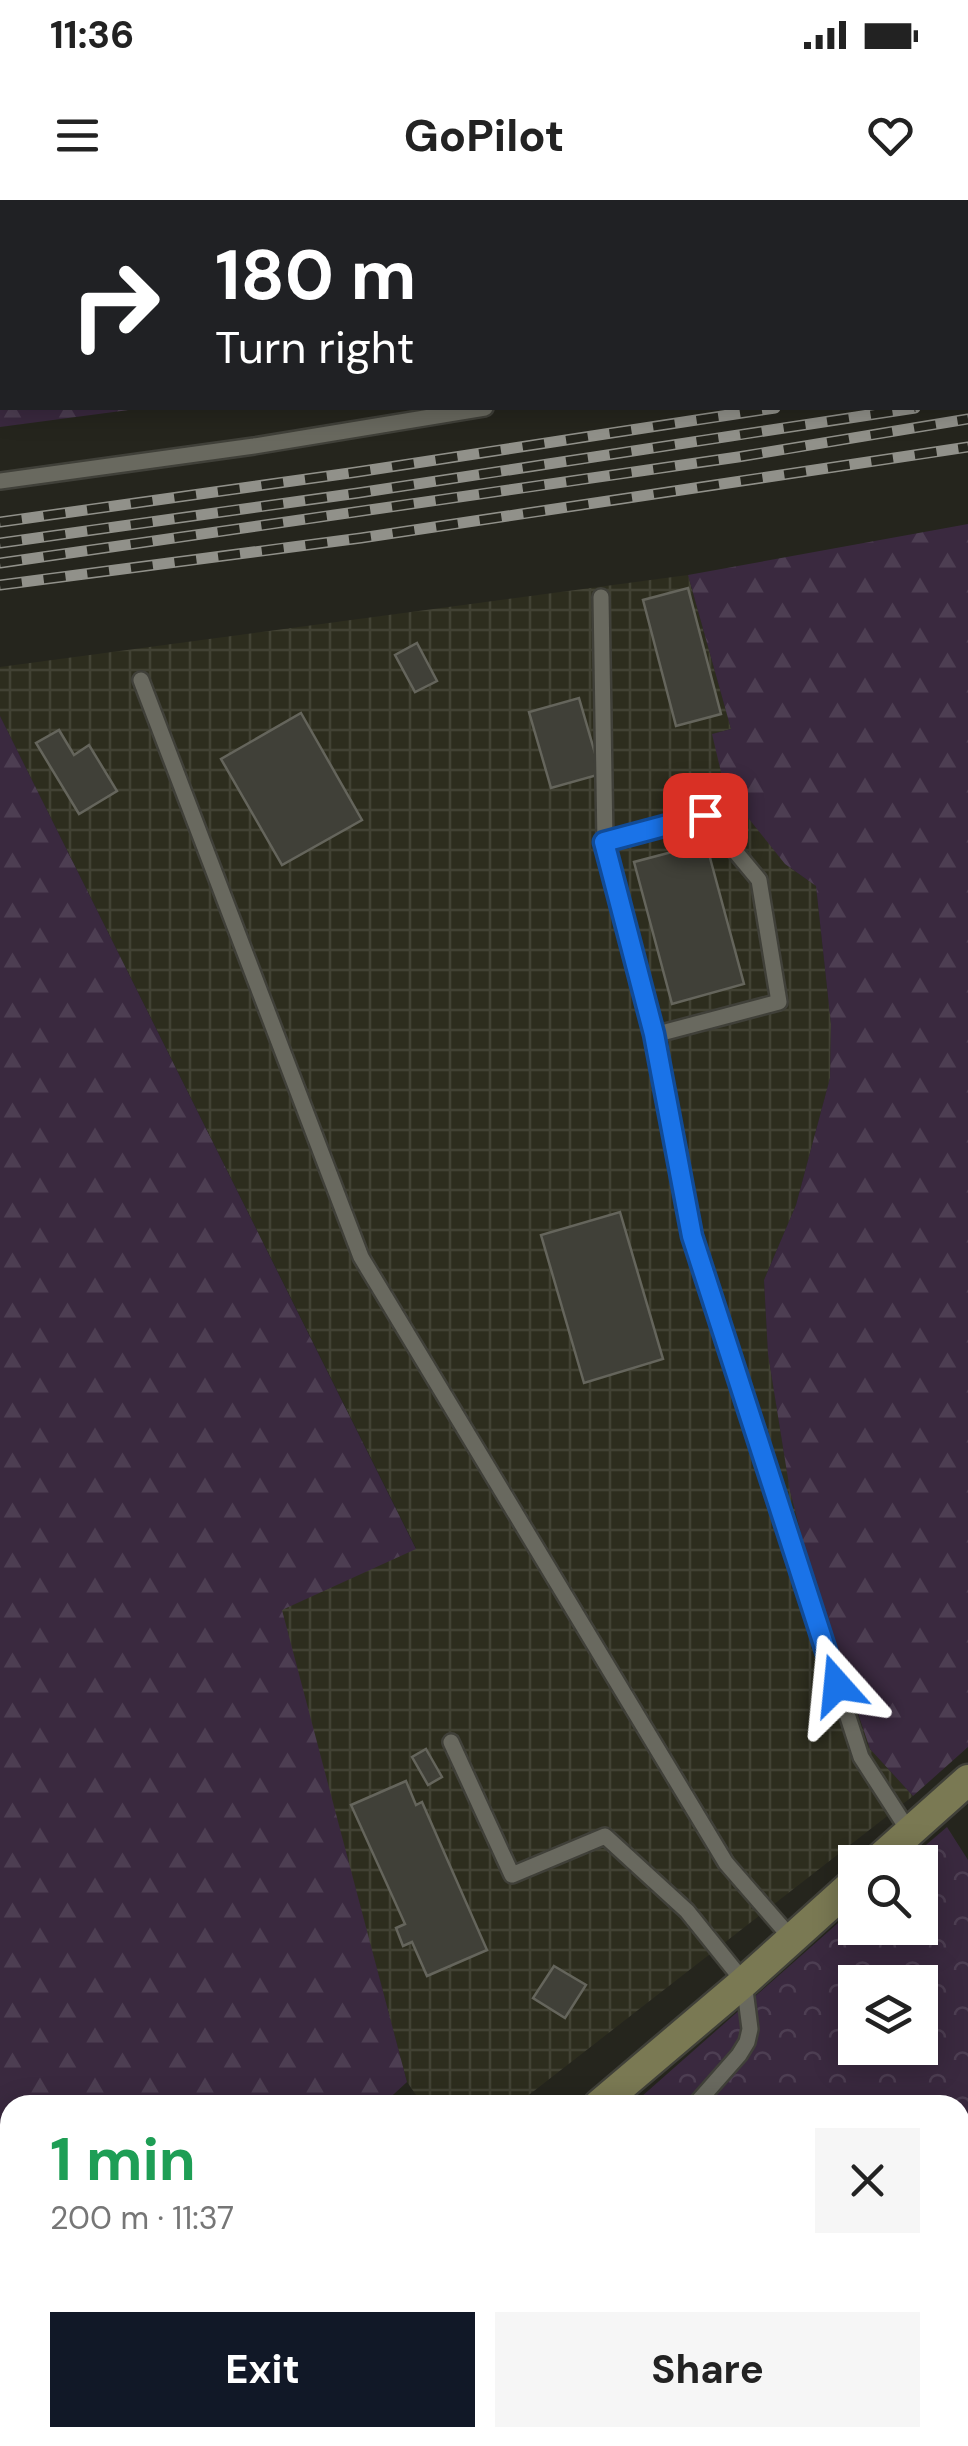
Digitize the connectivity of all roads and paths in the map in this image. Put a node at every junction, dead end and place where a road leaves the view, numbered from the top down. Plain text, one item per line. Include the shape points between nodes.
1 (472, 410) edge
2 (0, 481) edge
3 (602, 596) dead end
4 (141, 680) dead end
5 (604, 842) junction
6 (654, 1034) junction
7 (452, 1742) dead end
8 (968, 1780) edge
9 (910, 1833) junction
10 (896, 1845) edge
11 (838, 1897) edge
12 (792, 1939) junction
13 (744, 1982) junction
14 (610, 2095) edge
15 (704, 2095) edge

1 - 2 lane
3 - 5 lane
4 - 12 lane via 362,1257 726,1863
5 - 6 lane
5 - 6 lane via 705,815 759,880 779,1002
6 - 9 lane via 698,1254 861,1757
7 - 13 lane via 512,1875 605,1836 687,1912
8 - 9 main road
9 - 10 main road
11 - 12 main road
12 - 13 main road
13 - 14 main road
13 - 15 lane via 746,2042

